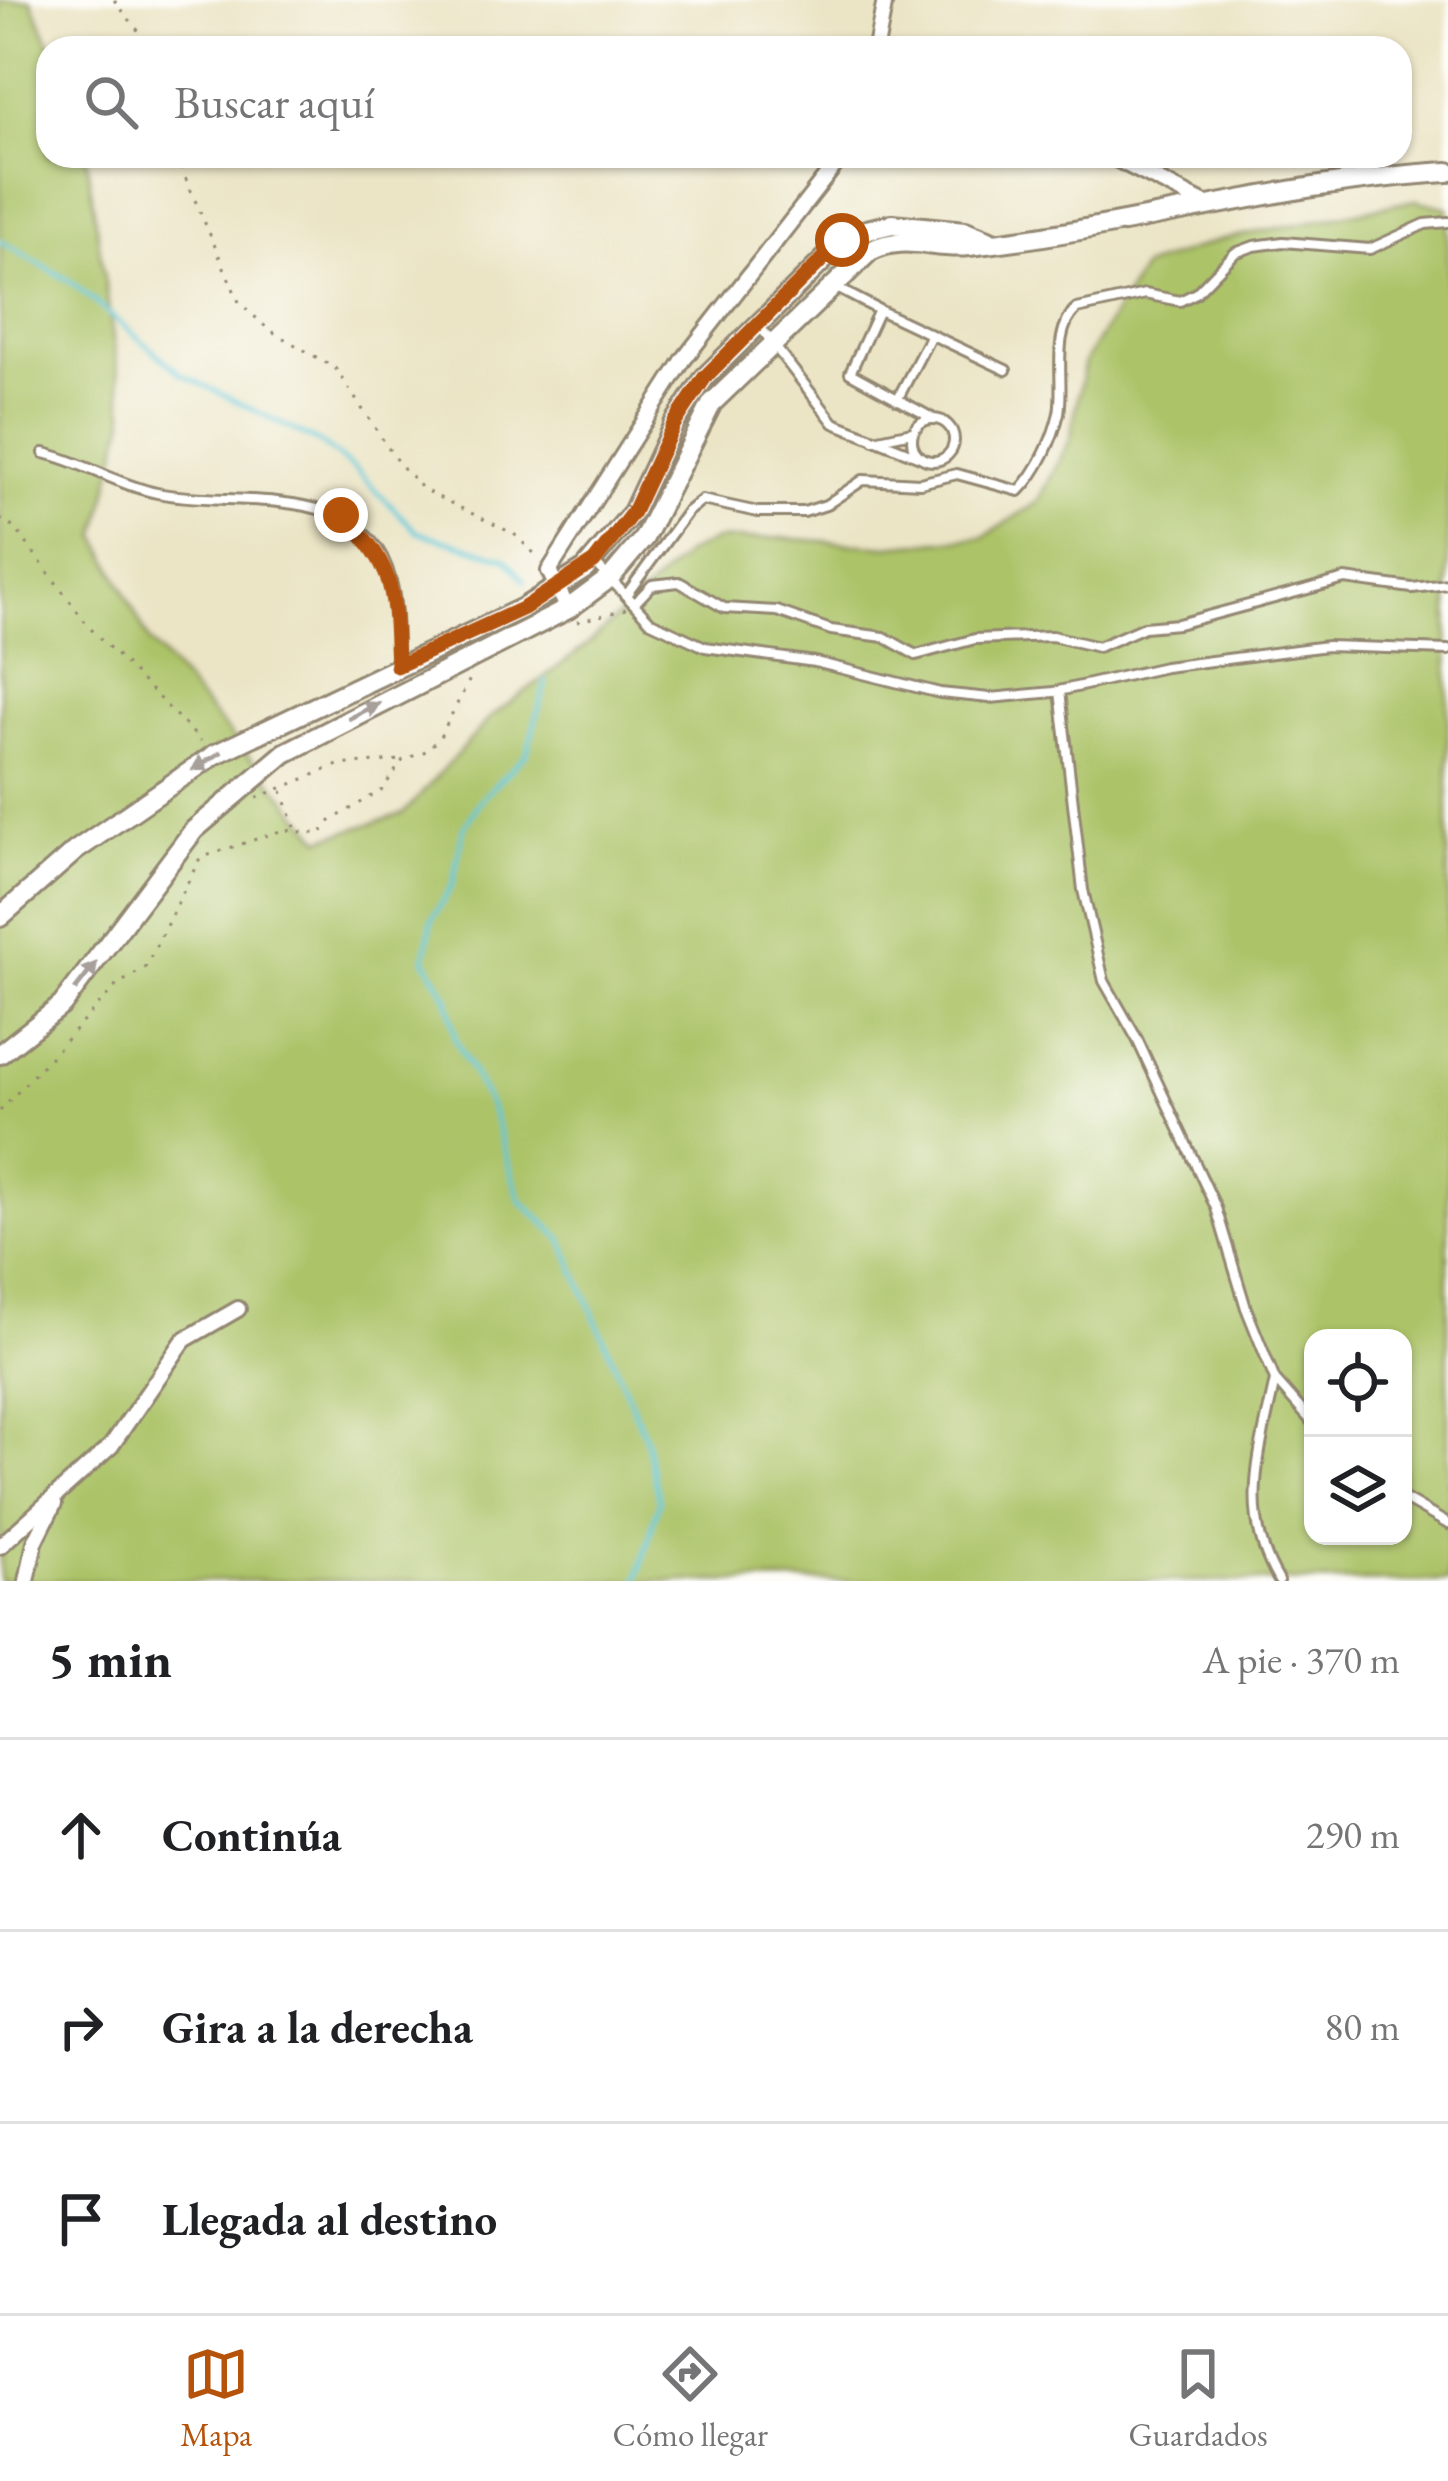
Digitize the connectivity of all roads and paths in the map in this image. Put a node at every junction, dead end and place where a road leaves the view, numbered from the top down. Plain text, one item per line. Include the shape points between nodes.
1 (114, 0) edge
2 (886, 0) edge
3 (142, 36) edge
4 (878, 36) edge
5 (181, 168) edge
6 (833, 168) edge
7 (1134, 168) edge
8 (1448, 172) edge
9 (1209, 206) junction
10 (1448, 222) edge
11 (872, 226) junction
12 (988, 240) junction
13 (878, 246) junction
14 (833, 286) junction
15 (879, 310) junction
16 (758, 324) junction
17 (931, 335) junction
18 (772, 345) junction
19 (1006, 370) dead end
20 (897, 400) junction
21 (932, 418) junction
22 (913, 431) junction
23 (872, 440) junction
24 (44, 453) dead end
25 (920, 457) junction
26 (0, 519) edge
27 (594, 562) junction
28 (611, 577) junction
29 (554, 580) junction
30 (1448, 584) edge
31 (627, 594) junction
32 (634, 604) junction
33 (568, 609) junction
34 (1448, 650) edge
35 (397, 666) junction
36 (480, 666) dead end
37 (1060, 691) junction
38 (402, 692) junction
39 (214, 755) junction
40 (403, 760) junction
41 (240, 790) junction
42 (282, 790) junction
43 (295, 827) junction
44 (0, 917) edge
45 (0, 1054) edge
46 (0, 1111) edge
47 (238, 1309) dead end
48 (1275, 1380) junction
49 (1304, 1413) edge
50 (68, 1486) junction
51 (1412, 1503) edge
52 (1448, 1523) edge
53 (0, 1546) edge
54 (28, 1581) edge
55 (1279, 1581) edge

1 - 3 path
2 - 4 street
5 - 29 path via 239,302 335,368 424,490 514,534
6 - 29 street via 683,359
7 - 9 street
8 - 9 street
9 - 12 street
10 - 31 lane via 1370,249 1254,246 1180,301 1145,294 1077,310 1064,327 1059,412 1019,491 957,474 920,483 863,480 804,512 702,500
11 - 12 street via 965,231
11 - 13 street
11 - 16 street via 842,240
12 - 13 street
13 - 14 street
14 - 15 lane
14 - 18 street
15 - 17 lane
15 - 20 lane via 850,374
16 - 18 lane
16 - 27 street via 682,408 633,512
17 - 19 lane
17 - 20 lane
18 - 23 lane via 820,411
18 - 28 street via 712,404 644,538
20 - 21 lane
21 - 22 lane
21 - 25 lane via 950,427 953,446 940,460
22 - 23 lane
22 - 25 lane
23 - 25 lane
24 - 35 lane via 157,494 341,515 380,555 391,579
26 - 39 path via 88,627
27 - 28 lane
27 - 29 street
28 - 31 lane
28 - 33 street
29 - 33 street
29 - 35 street
30 - 32 lane via 1345,579 1144,627 1098,647 1052,636 975,639 916,655 884,637 777,611 724,608 680,582 652,585
31 - 32 lane
32 - 37 lane via 651,622 705,647 815,662 940,694
33 - 38 street
34 - 37 lane via 1327,646 1239,654
35 - 38 street
35 - 39 street
36 - 40 path via 440,737
37 - 48 lane via 1083,890 1104,981 1216,1208
41 -> 38 street via 285,753
39 -> 44 street via 75,851
40 - 42 path via 360,759
40 - 43 path via 382,790 321,834
41 - 42 path via 254,798
45 -> 41 street via 62,1005 194,830
42 - 43 path
43 - 46 path via 200,858 145,968 92,1010
47 - 50 street via 184,1340 118,1439
48 - 49 lane
48 - 55 lane via 1255,1514 1259,1548
50 - 53 street
50 - 54 street via 42,1525
51 - 52 lane

